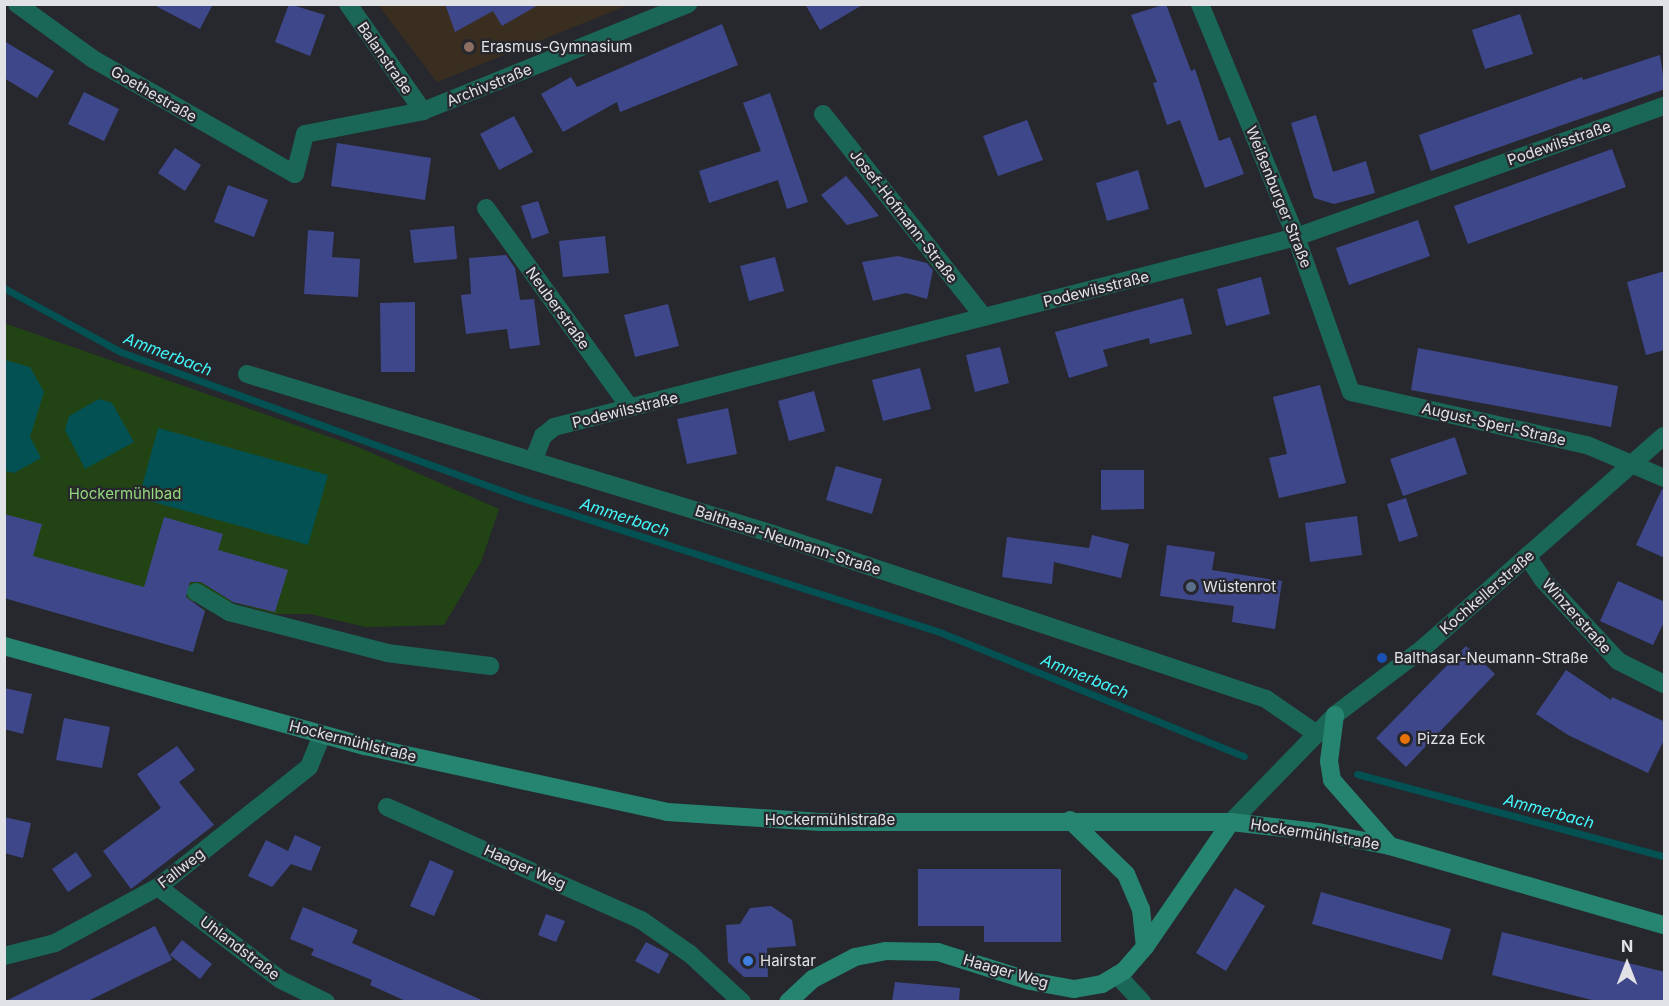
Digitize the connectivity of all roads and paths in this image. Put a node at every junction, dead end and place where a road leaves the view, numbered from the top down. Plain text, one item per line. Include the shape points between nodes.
1 (18, 4) edge
2 (348, 4) edge
3 (688, 4) edge
4 (1200, 4) edge
5 (1665, 106) edge
6 (423, 111) junction
7 (823, 114) dead end
8 (295, 174) joint
9 (486, 208) dead end
10 (1296, 237) junction
11 (984, 317) junction
12 (247, 374) dead end
13 (1351, 392) joint
14 (630, 408) junction
15 (1665, 436) edge
16 (534, 459) junction
17 (1634, 463) junction
18 (1665, 478) edge
19 (1527, 556) junction
20 (196, 592) dead end
21 (4, 646) edge
22 (490, 666) dead end
23 (1665, 684) edge
24 (1335, 716) junction
25 (322, 734) junction
26 (1317, 734) junction
27 (387, 807) dead end
28 (1070, 819) junction
29 (1231, 822) junction
30 (1390, 846) junction
31 (158, 887) junction
32 (1665, 924) edge
33 (1145, 947) junction
34 (4, 956) edge
35 (1117, 975) junction
36 (1140, 1001) edge
37 (326, 1002) edge
38 (742, 1002) edge
39 (788, 1002) edge

1 - 8 street, Goethestraße via 93,59
2 - 6 street, Balanstraße
3 - 6 street, Archivstraße
4 - 10 street, Weißenburger Straße
5 - 10 street, Podewilsstraße
6 - 8 street, Archivstraße via 305,134
7 - 11 street, Josef-Hofmann-Straße
9 - 14 street, Neuberstraße
10 - 11 street, Podewilsstraße
10 - 13 street, Weißenburger Straße
11 - 14 street, Podewilsstraße
12 - 16 street, Balthasar-Neumann-Straße
13 - 17 street, August-Sperl-Straße via 1587,445
14 - 16 street, Podewilsstraße via 554,427 543,436
15 - 17 street, Kochkellerstraße
16 - 26 street, Balthasar-Neumann-Straße via 1266,699
17 - 18 street, August-Sperl-Straße
17 - 19 street, Kochkellerstraße
19 - 23 street, Winzerstraße via 1544,581 1618,661
19 - 24 street, Kochkellerstraße via 1422,649
20 - 22 street via 230,612 376,650
21 - 25 main road, Hockermühlstraße
24 - 26 street, Kochkellerstraße
24 - 30 main road via 1329,761 1332,780
25 - 28 main road, Hockermühlstraße via 569,793 667,812 821,822
25 - 31 street, Fallweg via 309,767
26 - 29 street, Kochkellerstraße
27 - 38 street, Haager Weg via 641,920 690,954
28 - 29 main road, Hockermühlstraße
28 - 33 main road via 1125,874 1141,909
29 - 30 main road, Hockermühlstraße via 1328,833
29 - 33 main road, Haager Weg
30 - 32 main road, Hockermühlstraße
31 - 34 street, Fallweg via 55,943
31 - 37 street, Uhlandstraße via 281,980
33 - 35 main road, Haager Weg
35 - 36 street
35 - 39 main road, Haager Weg via 1102,984 1074,989 1029,981 938,952 885,951 855,957 813,978

